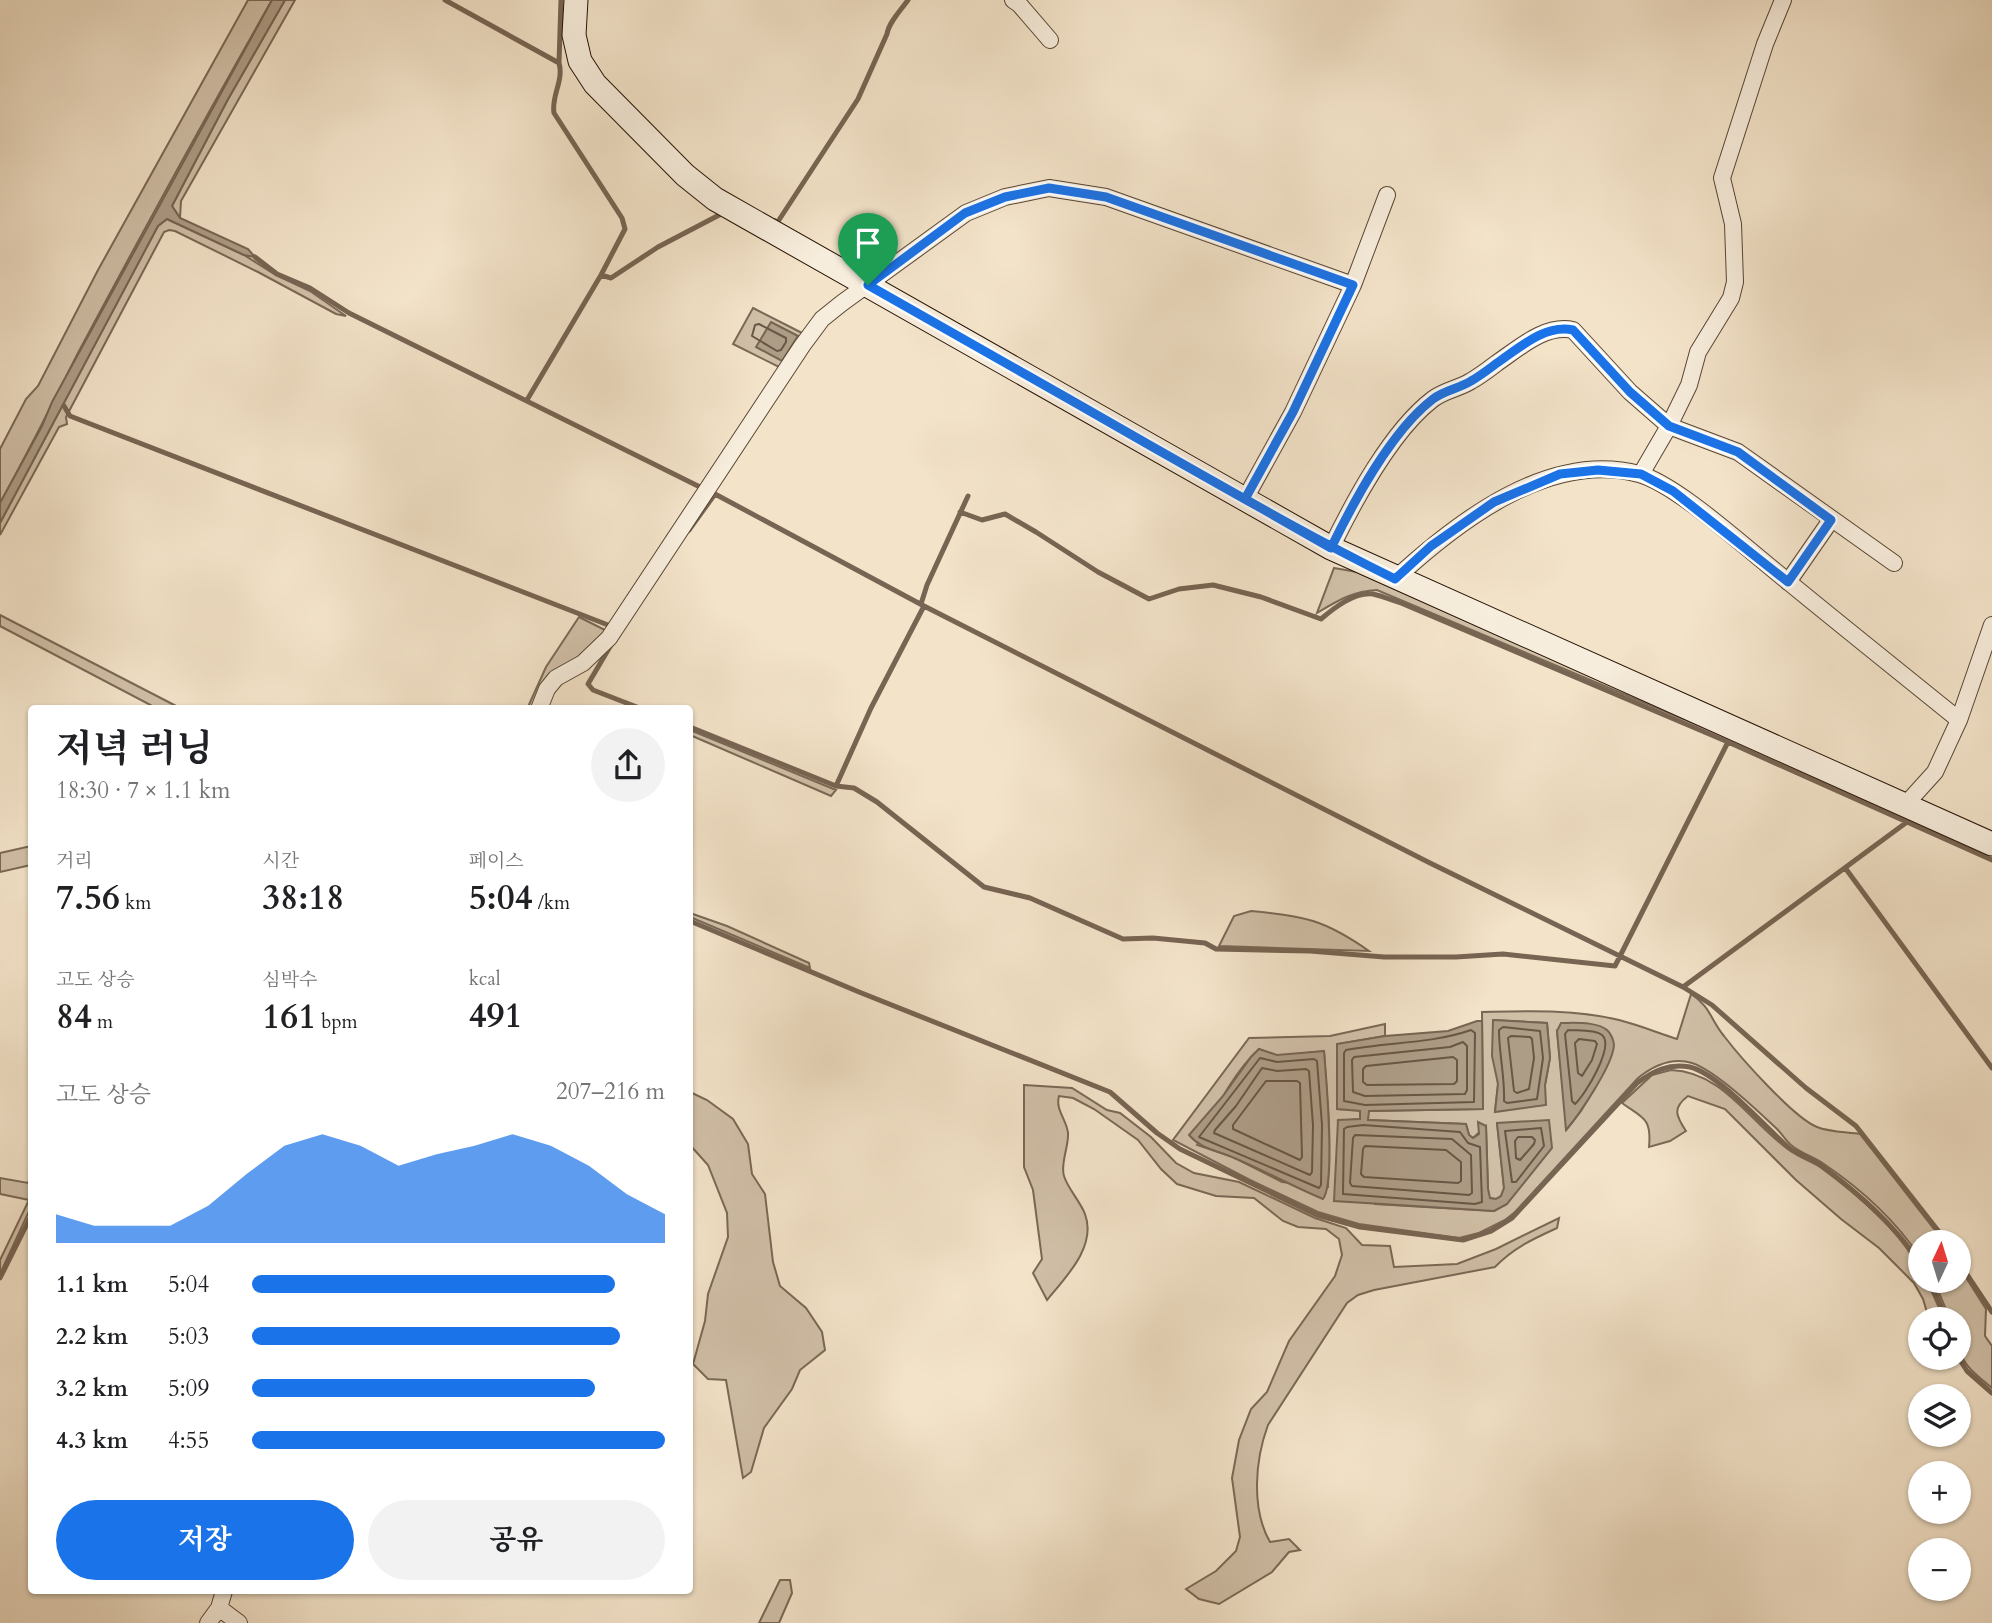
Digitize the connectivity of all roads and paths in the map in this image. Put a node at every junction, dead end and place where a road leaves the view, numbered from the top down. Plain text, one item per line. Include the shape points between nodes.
1 (576, 0) edge
2 (1013, 0) edge
3 (1783, 0) edge
4 (1050, 40) dead end
5 (1387, 195) dead end
6 (868, 285) junction
7 (1353, 285) junction
8 (1669, 426) junction
9 (1641, 474) junction
10 (1245, 499) junction
11 (1831, 520) junction
12 (1331, 548) junction
13 (1894, 563) dead end
14 (1395, 579) junction
15 (1788, 582) junction
16 (1992, 625) edge
17 (1992, 669) edge
18 (1975, 673) junction
19 (541, 705) edge
20 (1959, 720) junction
21 (1906, 804) junction
22 (1992, 844) edge
23 (223, 1594) edge
24 (219, 1608) junction
25 (208, 1623) edge
26 (239, 1623) edge

1 - 6 street via 574,35 580,61 594,84 685,175 715,199
2 - 4 street
3 - 8 street via 1721,178 1733,224 1735,282 1731,298 1698,352 1689,385
5 - 7 street
6 - 7 street via 965,213 1005,197 1049,188 1106,197
6 - 10 street
6 - 19 street via 822,319 609,638 583,663 556,678
7 - 10 street via 1293,412
8 - 9 street
8 - 11 street via 1738,452
8 - 12 street via 1630,392 1573,330 1547,332 1469,382 1448,389 1412,418 1349,511
9 - 14 street via 1598,470 1560,474 1525,487 1494,502 1431,546
9 - 15 street via 1673,491
10 - 12 street
11 - 13 street
11 - 15 street
12 - 14 street
14 - 21 street
15 - 20 street
16 - 18 street
17 - 18 street
18 - 20 street
20 - 21 street via 1935,772
21 - 22 street
23 - 24 street
24 - 25 street
24 - 26 street

